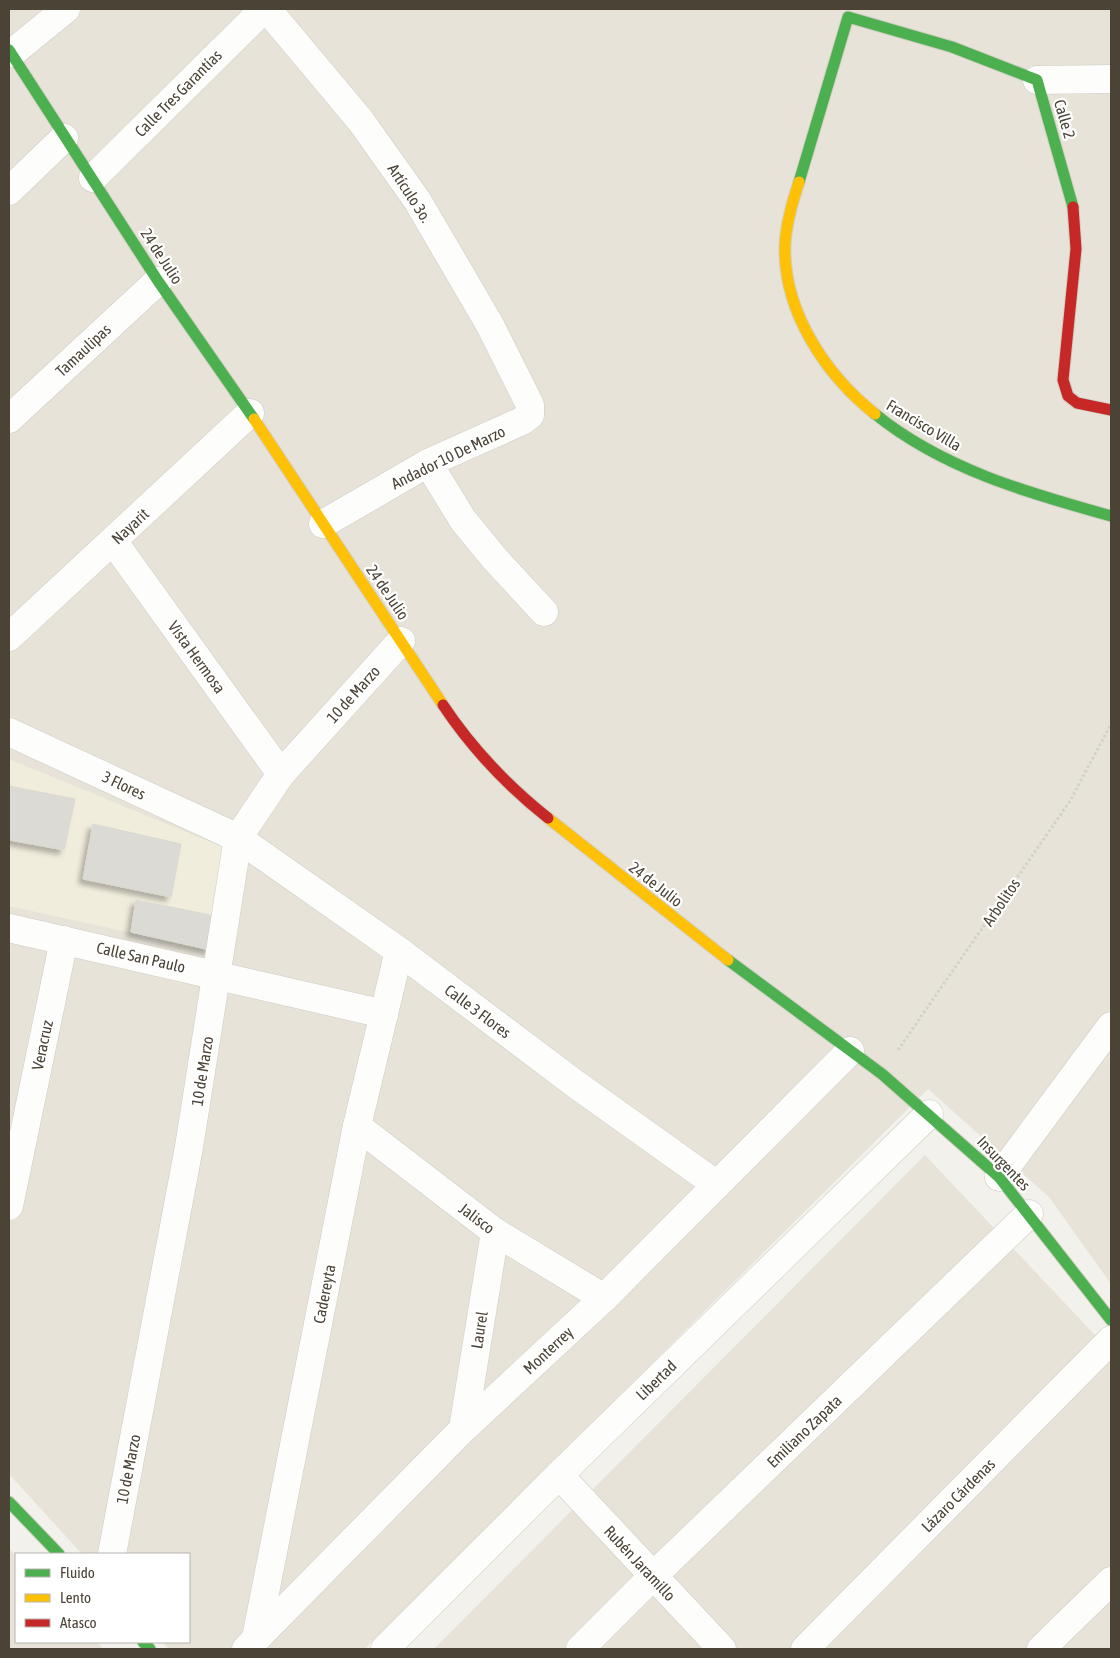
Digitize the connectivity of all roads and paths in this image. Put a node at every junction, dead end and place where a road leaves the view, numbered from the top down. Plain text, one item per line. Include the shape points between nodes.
1 (66, 9) edge
2 (265, 9) edge
3 (10, 52) edge
4 (1111, 79) edge
5 (1037, 80) junction
6 (64, 138) junction
7 (93, 178) junction
8 (9, 191) edge
9 (158, 281) junction
10 (526, 396) joint
11 (1111, 410) edge
12 (250, 413) junction
13 (9, 418) edge
14 (428, 463) junction
15 (1111, 516) edge
16 (323, 524) junction
17 (113, 541) junction
18 (544, 612) dead end
19 (9, 637) edge
20 (401, 641) junction
21 (1111, 724) edge
22 (9, 732) edge
23 (280, 774) junction
24 (238, 838) junction
25 (9, 928) edge
26 (64, 940) junction
27 (399, 951) junction
28 (218, 975) junction
29 (384, 1014) junction
30 (1111, 1026) edge
31 (850, 1051) junction
32 (882, 1074) junction
33 (929, 1114) junction
34 (357, 1126) junction
35 (999, 1177) junction
36 (717, 1185) junction
37 (9, 1206) edge
38 (1029, 1214) junction
39 (495, 1232) junction
40 (604, 1298) junction
41 (1111, 1320) edge
42 (1111, 1340) edge
43 (463, 1428) junction
44 (559, 1475) junction
45 (9, 1502) edge
46 (59, 1553) edge
47 (112, 1553) edge
48 (652, 1577) junction
49 (1111, 1581) edge
50 (251, 1644) edge
51 (385, 1649) edge
52 (580, 1649) edge
53 (722, 1649) edge
54 (805, 1649) edge
55 (1042, 1649) edge

1 - 3 street
2 - 7 street, Calle Tres Garantías
2 - 10 street, Artículo 3o. via 360,120 417,200 490,325
3 - 6 street, 24 de Julio
4 - 5 street
5 - 11 street, Calle 2 via 1073,203 1076,249 1063,380 1068,396 1078,403
5 - 15 street, Francisco Villa via 952,47 848,17 793,199 786,234 786,267 794,304 814,348 849,392 888,426 969,471
6 - 7 street, 24 de Julio
6 - 8 street
7 - 9 street, 24 de Julio
9 - 12 street, 24 de Julio
9 - 13 street, Tamaulipas
10 - 14 street, Andador 10 De Marzo via 530,415 522,421
12 - 16 street, 24 de Julio
12 - 17 street, Nayarit
14 - 16 street, Andador 10 De Marzo
14 - 18 street via 462,520
16 - 20 street, 24 de Julio
17 - 19 street, Nayarit
17 - 23 street, Vista Hermosa
20 - 23 street, 10 de Marzo
20 - 31 street, 24 de Julio via 455,723 539,811
21 - 32 path, Arbolitos via 1070,801
22 - 24 street, 3 Flores
23 - 24 street, 10 de Marzo
24 - 27 street, Calle 3 Flores
24 - 28 street, 10 de Marzo
25 - 26 street
26 - 28 street, Calle San Paulo
26 - 37 street, Veracruz
27 - 29 street, Cadereyta
27 - 36 street, Calle 3 Flores via 574,1083
28 - 29 street, Calle San Paulo
28 - 47 street, 10 de Marzo
29 - 34 street, Cadereyta
30 - 35 street
31 - 32 street, Insurgentes
31 - 36 street, Monterrey
32 - 33 street, Insurgentes
33 - 35 street, Insurgentes
33 - 44 street, Libertad
34 - 39 street, Jalisco
34 - 50 street, Cadereyta
35 - 38 street, Insurgentes
36 - 40 street, Monterrey
38 - 41 street, Insurgentes
38 - 48 street, Emiliano Zapata
39 - 40 street, Jalisco
39 - 43 street, Laurel
40 - 43 street, Monterrey
42 - 54 street, Lázaro Cárdenas
43 - 50 street, Monterrey
44 - 48 street, Rubén Jaramillo
44 - 51 street, Libertad
45 - 46 street
48 - 52 street, Emiliano Zapata
48 - 53 street, Rubén Jaramillo
49 - 55 street

